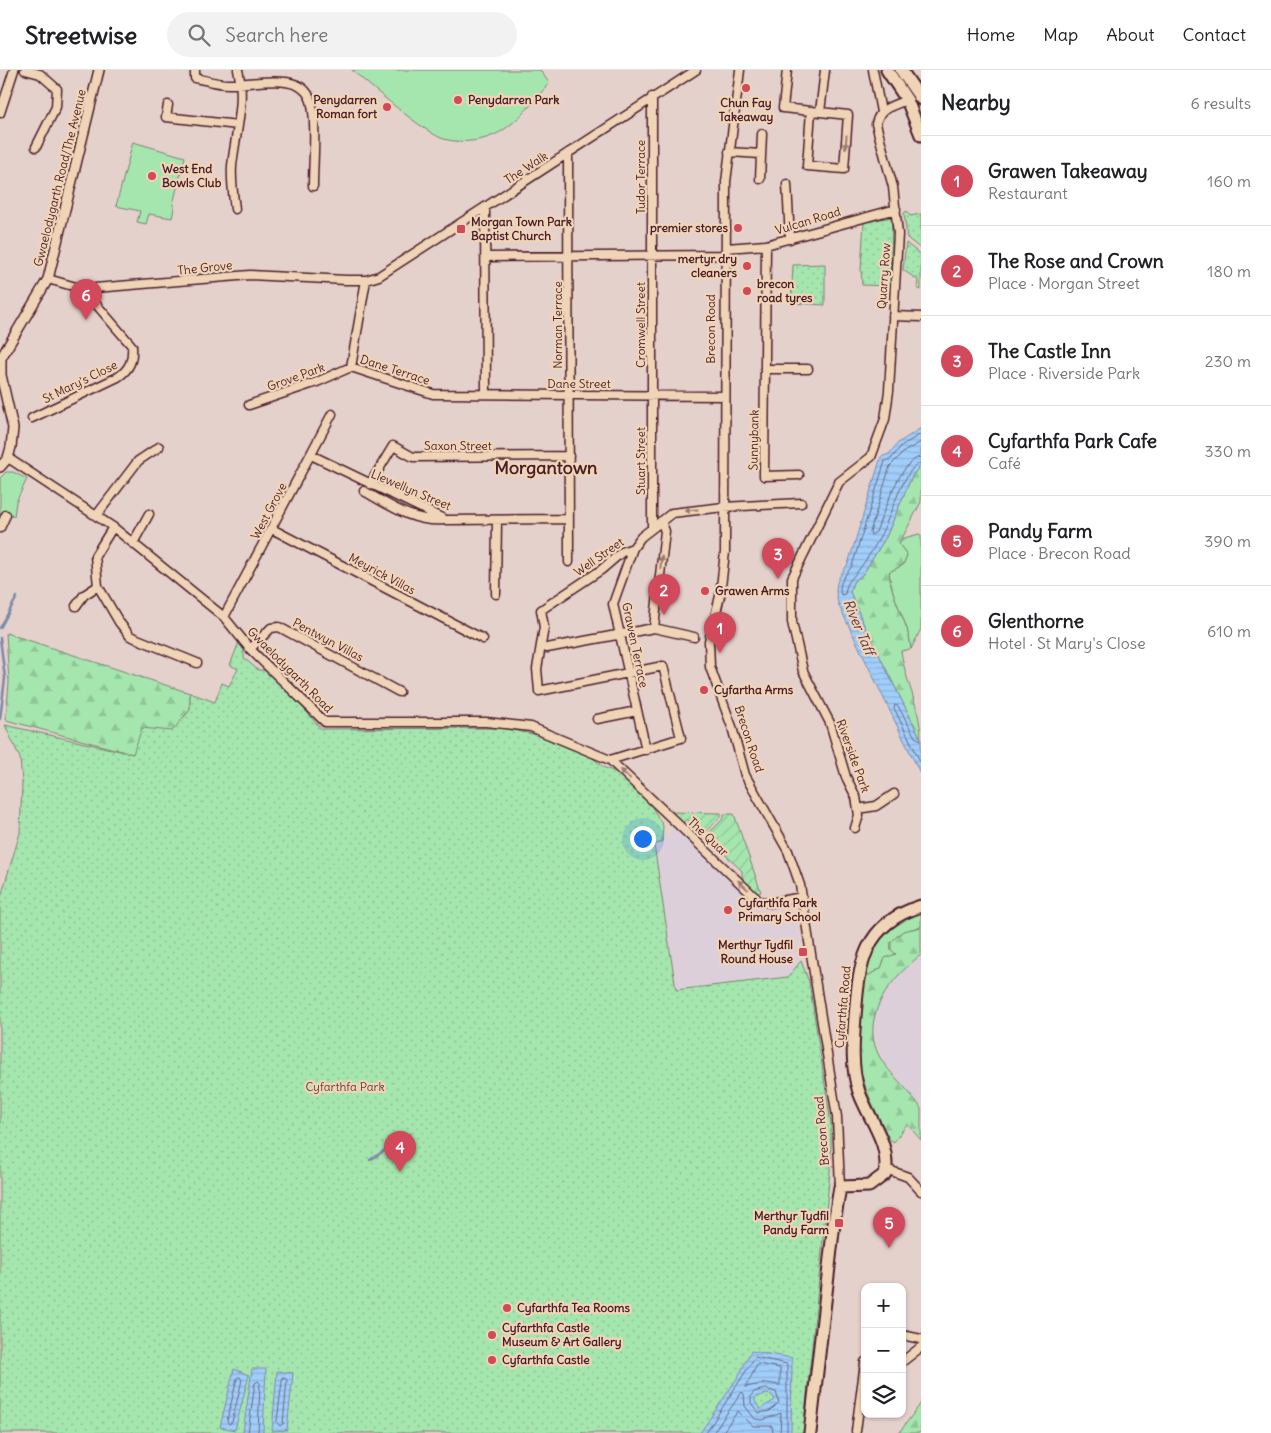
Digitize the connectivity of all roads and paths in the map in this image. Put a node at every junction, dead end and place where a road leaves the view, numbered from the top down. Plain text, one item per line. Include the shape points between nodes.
1 (14, 70) edge
2 (25, 70) edge
3 (99, 70) edge
4 (196, 70) edge
5 (238, 70) edge
6 (677, 70) edge
7 (696, 70) edge
8 (740, 70) edge
9 (787, 70) edge
10 (825, 70) edge
11 (873, 70) edge
12 (887, 70) edge
13 (901, 70) edge
14 (679, 80) junction
15 (241, 84) junction
16 (920, 97) edge
17 (652, 98) junction
18 (168, 105) dead end
19 (913, 106) edge
20 (811, 111) junction
21 (820, 112) junction
22 (882, 112) junction
23 (0, 113) edge
24 (238, 125) junction
25 (762, 134) dead end
26 (921, 135) edge
27 (36, 147) dead end
28 (729, 152) junction
29 (568, 153) junction
30 (761, 154) junction
31 (760, 179) dead end
32 (787, 184) dead end
33 (313, 186) dead end
34 (235, 208) dead end
35 (485, 208) junction
36 (896, 209) junction
37 (790, 238) junction
38 (766, 245) junction
39 (726, 251) junction
40 (569, 256) junction
41 (653, 256) junction
42 (485, 257) junction
43 (48, 279) junction
44 (366, 280) junction
45 (83, 289) junction
46 (893, 316) junction
47 (921, 317) edge
48 (0, 359) edge
49 (351, 367) junction
50 (766, 369) junction
51 (808, 369) dead end
52 (433, 394) joint
53 (486, 394) junction
54 (570, 395) junction
55 (652, 395) junction
56 (725, 396) junction
57 (249, 405) dead end
58 (332, 414) dead end
59 (32, 418) dead end
60 (158, 446) dead end
61 (311, 456) junction
62 (569, 456) junction
63 (8, 458) junction
64 (0, 467) edge
65 (799, 475) dead end
66 (370, 484) junction
67 (364, 491) dead end
68 (801, 503) dead end
69 (724, 507) junction
70 (149, 514) dead end
71 (6, 516) dead end
72 (96, 516) junction
73 (569, 518) junction
74 (446, 520) junction
75 (497, 520) junction
76 (661, 521) junction
77 (113, 527) junction
78 (652, 527) junction
79 (0, 528) edge
80 (272, 529) junction
81 (132, 543) junction
82 (633, 548) junction
83 (569, 562) dead end
84 (792, 578) joint
85 (98, 586) junction
86 (496, 594) dead end
87 (76, 606) dead end
88 (224, 617) junction
89 (654, 628) junction
90 (620, 634) junction
91 (694, 637) dead end
92 (483, 639) dead end
93 (547, 648) dead end
94 (250, 649) junction
95 (198, 663) dead end
96 (628, 674) junction
97 (399, 692) dead end
98 (637, 711) junction
99 (597, 719) dead end
100 (646, 750) junction
101 (610, 760) junction
102 (894, 794) dead end
103 (858, 809) junction
104 (855, 828) dead end
105 (802, 897) junction
106 (921, 906) edge
107 (886, 1169) junction
108 (840, 1187) junction
109 (921, 1191) edge
110 (906, 1337) edge
111 (921, 1339) edge
112 (921, 1347) edge
113 (906, 1359) edge
114 (861, 1396) edge
115 (856, 1431) dead end
116 (810, 1433) edge

1 - 23 street
2 - 27 street via 40,74 57,89 56,107
3 - 43 street, Gwaelodygarth Road/The Avenue
4 - 15 street via 194,78
5 - 15 street
6 - 14 street
7 - 14 street, The Walk
8 - 28 street, Brecon Road
9 - 20 street via 783,108
10 - 21 street
11 - 22 street
12 - 19 main road
13 - 16 main road
14 - 17 street, The Walk
15 - 24 street
15 - 33 street via 280,80 299,84 306,90 312,108
16 - 19 main road
17 - 29 street, The Walk
17 - 41 street, Tudor Terrace
18 - 24 street via 166,117
19 - 22 street via 894,105
19 - 26 main road
20 - 21 street
21 -> 20 street via 848,115 844,170 808,166
22 - 36 street, Quarry Row via 877,117 877,130
24 - 34 street via 232,167
25 - 30 street
28 - 30 street
28 - 39 street, Brecon Road
29 - 35 street, The Walk
29 - 40 street, Norman Terrace
30 - 31 street
32 - 37 street
35 - 42 street
35 - 44 street, The Walk via 379,276
36 - 37 street, Vulcan Road
36 - 46 street, Quarry Row via 898,248
37 - 38 street, Vulcan Road
38 - 39 street, Vulcan Road
38 - 50 street, Sunnybank
39 - 41 street, Vulcan Road
39 - 56 street, Brecon Road
40 - 41 street, Vulcan Road
40 - 42 street, Vulcan Road
40 - 54 street, Norman Terrace
41 - 55 street, Cromwell Street
42 - 53 street
43 - 45 street, The Grove
43 - 48 street, Gwaelodygarth Road/The Avenue
44 - 45 street, The Grove via 250,275
44 - 49 street
45 - 59 street, St Mary's Close via 132,346 131,364 118,377
46 - 47 street
46 - 84 street, Quarry Row via 888,401 882,431 871,457 839,482
48 - 63 street, Gwaelodygarth Road/The Avenue via 13,428
49 - 52 street, Dane Terrace
49 - 57 street, Grove Park via 318,382
50 - 51 street
50 - 65 street, Sunnybank via 764,476
52 - 53 street, Dane Street
53 - 54 street, Dane Street
54 - 55 street, Dane Street
54 - 62 street, Norman Terrace
55 - 56 street, Dane Street
55 - 78 street, Stuart Street
56 - 69 street, Brecon Road
58 - 61 street, West Grove
60 - 72 street via 138,461
61 - 66 street, Llewellyn Street
61 - 80 street, West Grove
62 - 66 street, Saxon Street via 413,457 393,446
62 - 73 street, Norman Terrace
63 - 64 street
63 - 72 street, Gwaelodygarth Road
66 - 74 street, Llewellyn Street
67 - 74 street via 417,519
68 - 69 street, Well Street
69 -> 76 street, Well Street via 672,513
69 - 105 street, Brecon Road via 723,576 709,641 710,667 732,727 739,762 788,851
70 - 81 street
71 - 79 street
72 - 77 street, Gwaelodygarth Road
73 - 75 street, Llewellyn Street
73 - 83 street, Norman Terrace
74 - 75 street, Llewellyn Street
75 - 86 street
76 - 78 street, Well Street
89 -> 76 street via 665,531
77 - 81 street, Gwaelodygarth Road
77 - 85 street via 95,556
78 - 82 street, Well Street
80 - 88 street, West Grove
80 - 92 street, Meyrick Villas
81 - 88 street, Gwaelodygarth Road
82 - 90 street, Grawen Terrace via 613,604
82 - 96 street, Well Street via 622,552 541,610 544,627 537,669 539,690
84 - 103 street, Riverside Park via 792,622 803,671 830,724
85 - 87 street via 84,595
85 - 95 street via 130,636
88 - 94 street, Gwaelodygarth Road
89 - 90 street
89 - 91 street
90 - 93 street
90 - 96 street, Grawen Terrace
94 - 97 street, Pentwyn Villas via 271,628 279,627
94 - 101 street, Gwaelodygarth Road via 325,722 486,722 530,727
96 - 98 street, Grawen Terrace
96 - 100 street via 663,666 681,738
98 - 99 street
98 - 100 street, Grawen Terrace
100 - 101 street
105 -> 101 street, The Quar via 770,903 758,900
102 - 103 street via 876,806
103 - 104 street, Riverside Park
105 - 108 street, Brecon Road via 836,1117
106 - 107 main road, Cyfarthfa Road via 899,914 883,926 862,958 858,982 852,1051 854,1074 859,1093 885,1149
107 - 108 main road via 885,1174 869,1186
107 - 109 street via 912,1179
108 - 116 main road, Brecon Road
110 - 111 street
112 - 113 street
114 - 115 street

